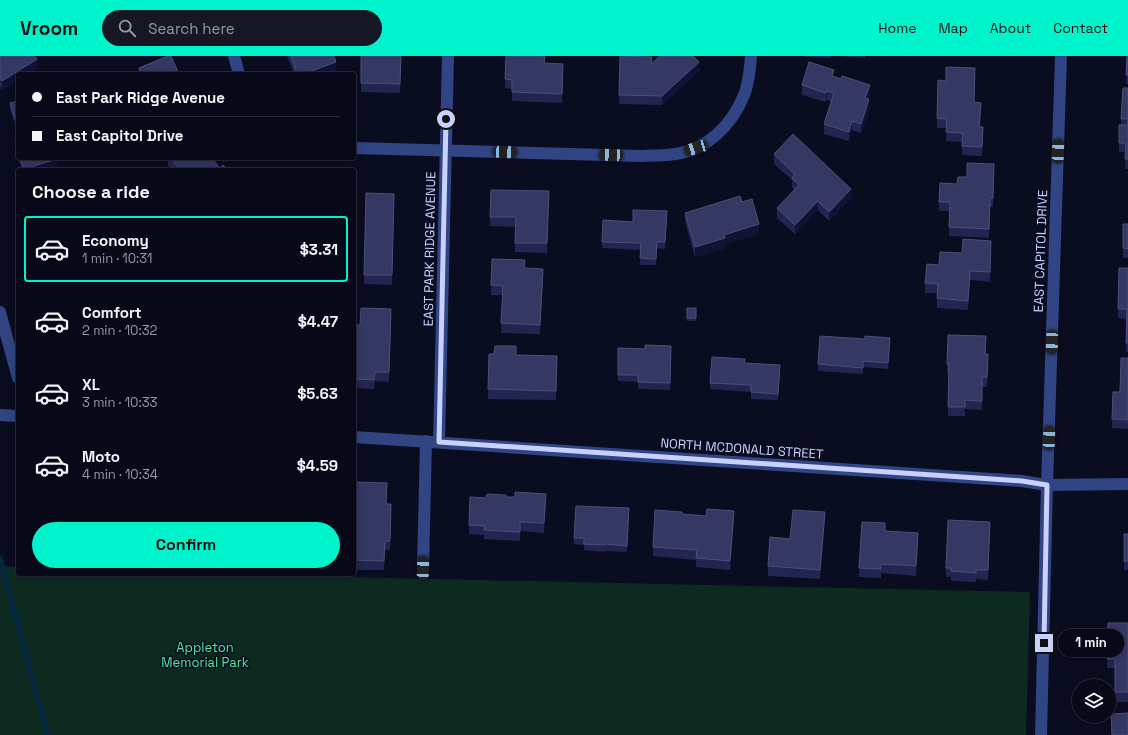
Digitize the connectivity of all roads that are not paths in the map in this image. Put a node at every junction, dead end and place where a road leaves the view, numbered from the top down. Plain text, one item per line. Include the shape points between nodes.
1 (234, 56) edge
2 (448, 56) edge
3 (751, 56) edge
4 (1061, 56) edge
5 (238, 72) edge
6 (356, 148) edge
7 (445, 151) junction
8 (0, 312) edge
9 (16, 371) edge
10 (0, 415) edge
11 (16, 416) edge
12 (356, 436) edge
13 (426, 441) junction
14 (439, 442) junction
15 (1128, 484) edge
16 (1047, 485) junction
17 (423, 568) dead end
18 (1042, 735) edge

1 - 5 street
2 - 7 street, EAST PARK RIDGE AVENUE
3 - 7 street via 744,95 732,119 715,137 696,148 676,154 641,156
4 - 16 street, EAST CAPITOL DRIVE
6 - 7 street
7 - 14 street, EAST PARK RIDGE AVENUE
8 - 9 street
10 - 11 street
12 - 13 street, NORTH MCDONALD STREET
13 - 14 street, NORTH MCDONALD STREET
13 - 17 street
14 - 16 street, NORTH MCDONALD STREET via 1022,481
15 - 16 street, NORTH MCDONALD STREET
16 - 18 street, EAST CAPITOL DRIVE

